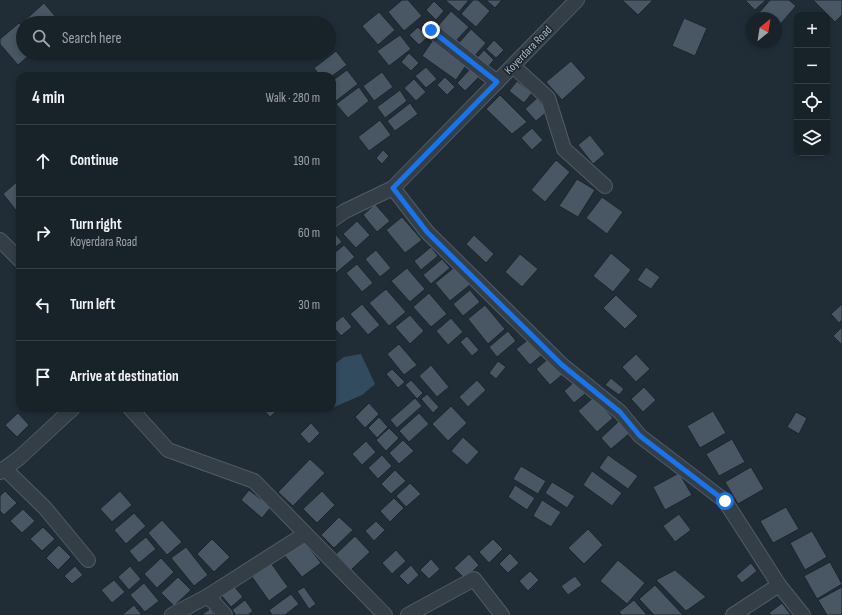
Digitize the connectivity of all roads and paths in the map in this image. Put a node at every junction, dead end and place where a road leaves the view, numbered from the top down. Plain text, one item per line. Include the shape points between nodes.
1 (577, 0) edge
2 (431, 30) dead end
3 (513, 66) junction
4 (497, 82) junction
5 (605, 186) dead end
6 (393, 188) junction
7 (336, 217) edge
8 (0, 240) edge
9 (16, 256) edge
10 (68, 412) edge
11 (134, 412) edge
12 (2, 470) edge
13 (305, 534) junction
14 (88, 560) dead end
15 (779, 585) junction
16 (208, 596) junction
17 (172, 615) edge
18 (225, 615) edge
19 (385, 615) edge
20 (408, 615) edge
21 (502, 615) edge
22 (734, 615) edge
23 (803, 615) edge

1 - 3 street, Koyerdara Road
2 - 4 street
3 - 4 street, Koyerdara Road
3 - 5 street via 548,98 564,149
4 - 6 street, Koyerdara Road
6 - 7 street, Koyerdara Road
6 - 15 street via 427,232 562,365 620,412 640,436 725,501
8 - 9 street
10 - 12 street
11 - 13 street via 168,450 254,481
12 - 14 street via 45,508
13 - 16 street
13 - 19 street
15 - 22 street
15 - 23 street
16 - 17 street
16 - 18 street
20 - 21 street via 474,579

